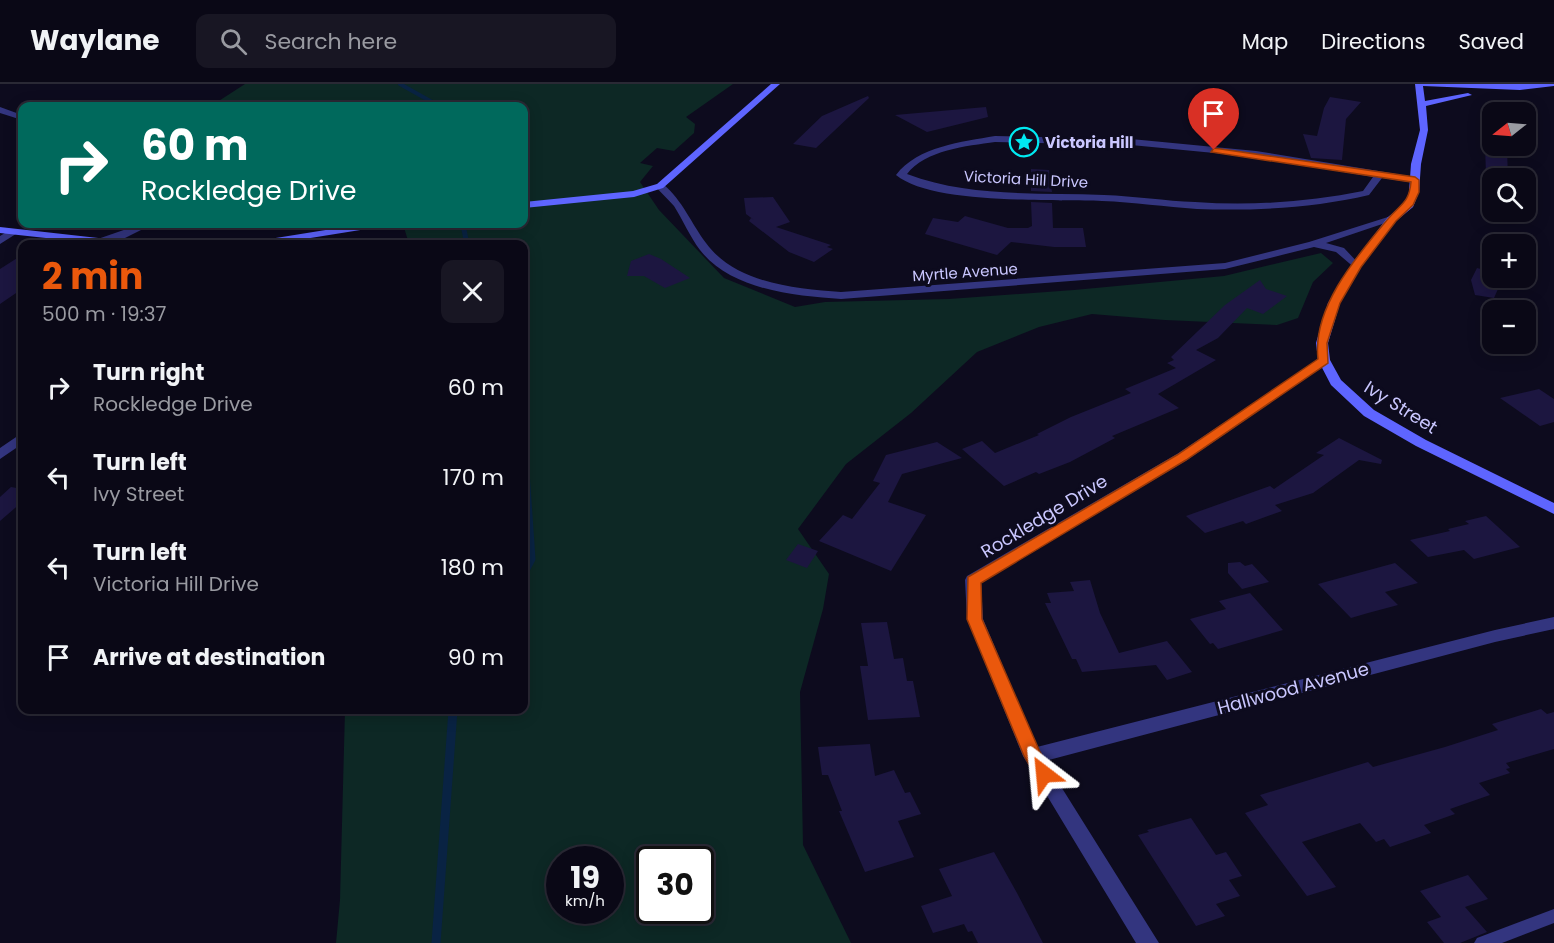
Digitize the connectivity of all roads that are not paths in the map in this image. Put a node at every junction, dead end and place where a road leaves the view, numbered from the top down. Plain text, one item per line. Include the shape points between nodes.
1 (776, 84) edge
2 (1419, 84) edge
3 (1424, 84) edge
4 (1552, 84) edge
5 (1520, 88) junction
6 (1421, 104) junction
7 (0, 110) edge
8 (18, 117) edge
9 (1379, 175) junction
10 (1415, 180) junction
11 (660, 186) junction
12 (528, 205) edge
13 (1392, 219) junction
14 (140, 228) edge
15 (355, 228) edge
16 (0, 230) edge
17 (14, 232) junction
18 (88, 240) edge
19 (101, 240) edge
20 (281, 240) edge
21 (0, 241) edge
22 (1313, 244) junction
23 (1356, 266) junction
24 (1324, 360) junction
25 (18, 440) edge
26 (0, 455) edge
27 (1554, 509) edge
28 (1554, 623) edge
29 (1032, 756) junction
30 (1554, 916) edge
31 (1148, 943) edge
32 (1482, 943) edge

1 - 11 street
2 - 6 street
3 - 5 street
4 - 5 street
5 - 6 street
6 - 10 street via 1424,130
7 - 8 street
9 - 9 street, Victoria Hill Drive via 1366,193 1334,201 1207,206 1158,200 1022,197 958,191 925,185 901,174 905,166 963,144 995,139 1046,139 1131,142 1256,154
9 - 10 street, Victoria Hill Drive
10 - 13 street via 1409,205
11 - 12 street via 634,194
11 - 22 street, Myrtle Avenue via 671,194 711,256 726,267 744,276 815,295 1193,270
13 - 22 street, Myrtle Avenue
13 - 23 street
14 - 19 street
15 - 20 street
16 - 17 street
17 - 18 street
17 - 21 street
22 - 23 street, Myrtle Avenue via 1340,250
23 - 24 street via 1326,323
24 - 27 street, Ivy Street via 1336,382 1369,413
24 - 29 street, Rockledge Drive via 1182,458 974,580 975,619
25 - 26 street
28 - 29 street, Hallwood Avenue
29 - 31 street, Rockledge Drive
30 - 32 lane

